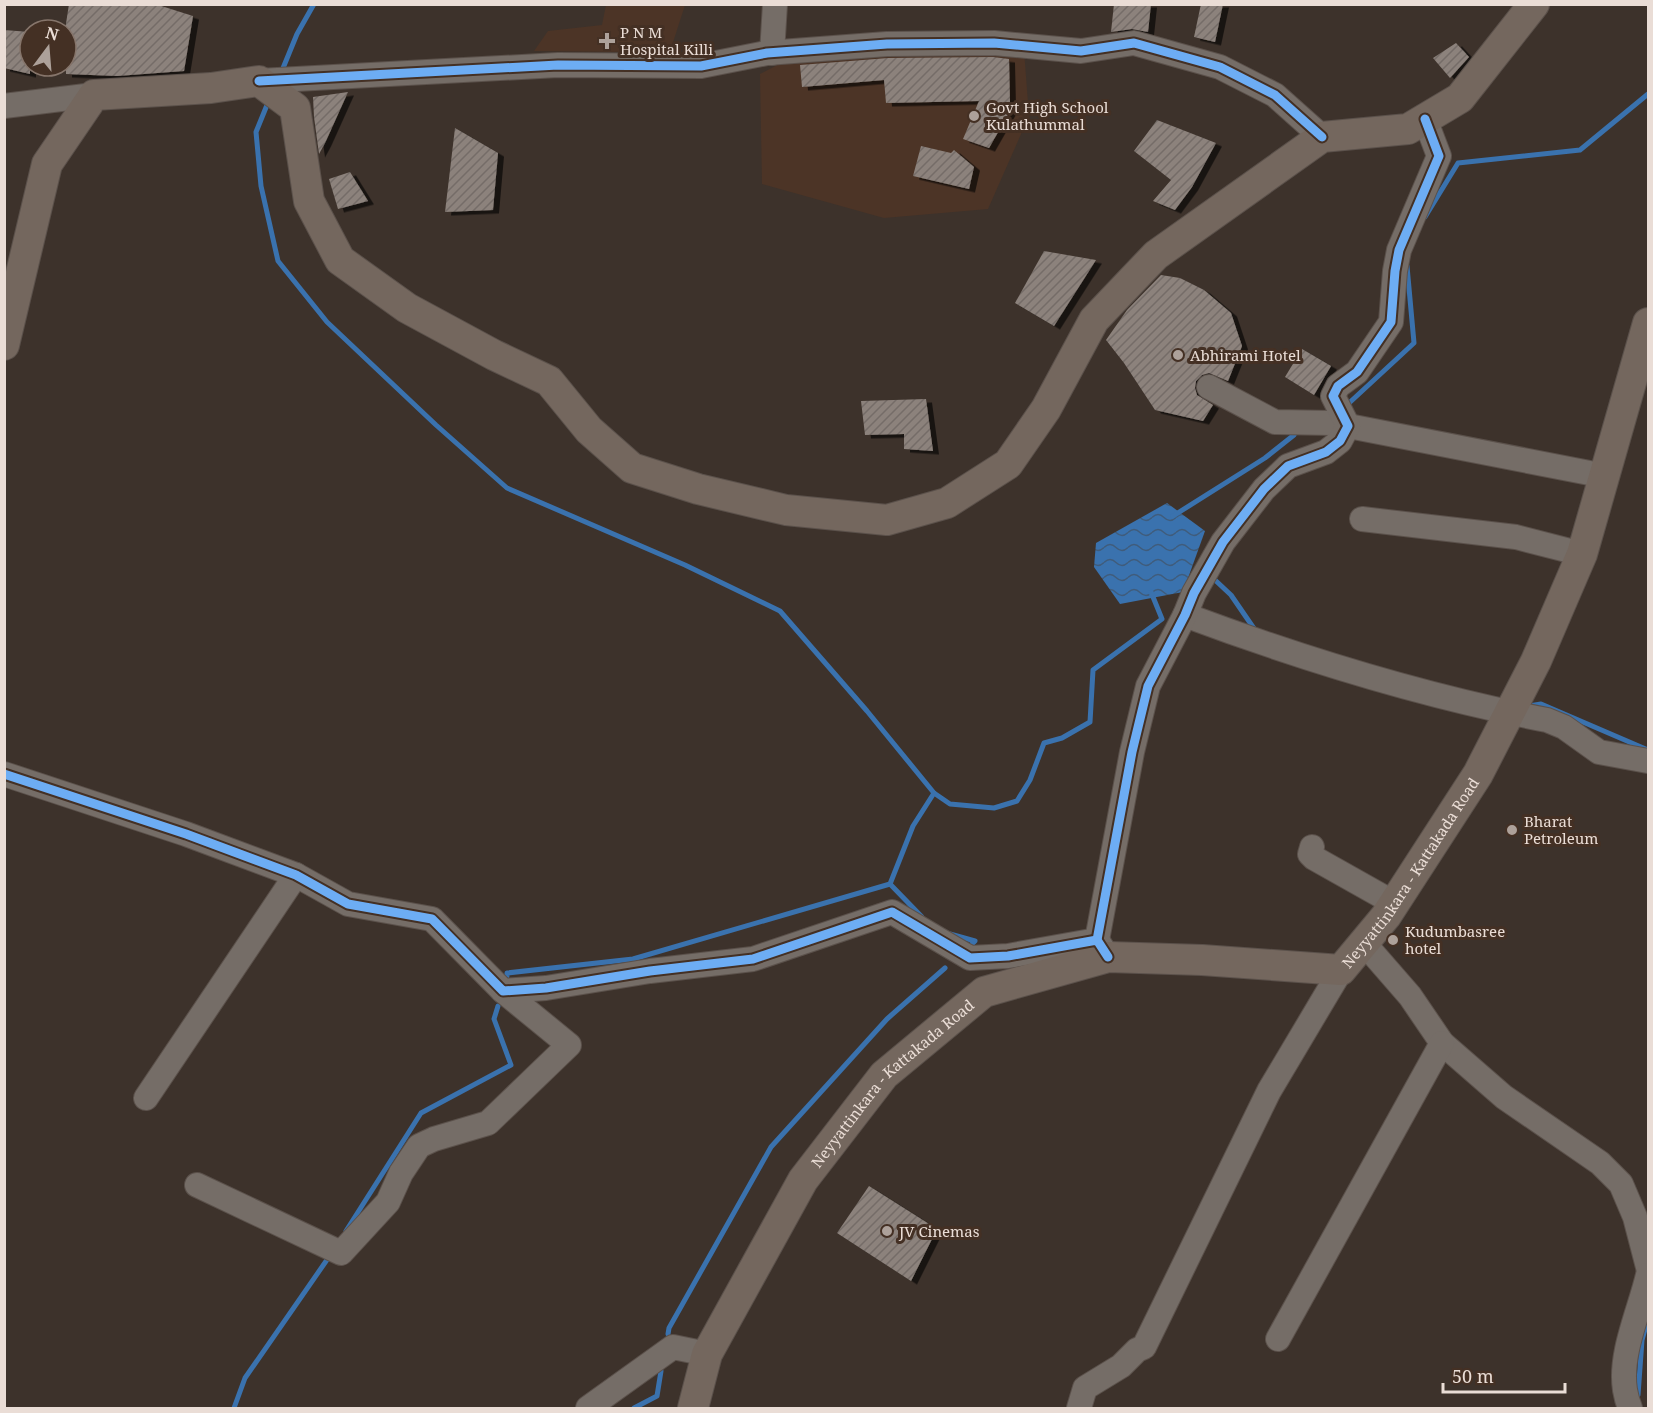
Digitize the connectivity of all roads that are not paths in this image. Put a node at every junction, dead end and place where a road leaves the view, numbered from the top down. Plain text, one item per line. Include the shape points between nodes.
1 (775, 4) edge
2 (1534, 4) edge
3 (772, 53) junction
4 (259, 81) junction
5 (94, 95) junction
6 (4, 106) edge
7 (1425, 119) junction
8 (1322, 137) junction
9 (1648, 323) edge
10 (4, 345) edge
11 (1209, 387) dead end
12 (1348, 426) junction
13 (1605, 476) junction
14 (1362, 519) dead end
15 (1582, 554) junction
16 (1185, 615) junction
17 (1510, 713) junction
18 (1648, 761) edge
19 (5, 775) edge
20 (1312, 848) dead end
21 (296, 875) junction
22 (1394, 903) junction
23 (1363, 942) junction
24 (1103, 949) junction
25 (1341, 970) junction
26 (503, 992) junction
27 (1442, 1043) junction
28 (146, 1098) dead end
29 (197, 1185) dead end
30 (1648, 1267) edge
31 (1648, 1275) edge
32 (1278, 1339) dead end
33 (707, 1354) junction
34 (588, 1408) edge
35 (693, 1408) edge
36 (1078, 1408) edge
37 (1630, 1408) edge

1 - 3 street
2 - 7 main road via 1460,98
3 - 4 street via 702,66 558,65
3 - 8 street via 887,44 994,43 1081,51 1134,43 1220,67 1275,95
4 - 5 main road
4 - 8 main road via 295,108 309,201 340,260 407,308 549,381 589,430 632,468 786,510 887,520 947,503 1008,464 1046,409 1094,320 1148,263
5 - 6 street
5 - 10 main road via 47,164
7 - 8 main road via 1408,129
7 - 12 street via 1439,156 1399,250 1391,322 1357,372 1338,386 1333,396
9 - 13 main road, Neyyattinkara - Kattakada Road
11 - 12 street via 1275,422
12 - 13 street
12 - 16 street via 1340,441 1326,452 1288,466 1264,489 1223,542
13 - 15 main road, Neyyattinkara - Kattakada Road
14 - 15 street via 1516,537
15 - 17 main road, Neyyattinkara - Kattakada Road
16 - 17 street via 1286,651 1438,697
16 - 24 street via 1148,686 1132,752
17 - 18 street via 1564,727 1599,752
17 - 22 main road, Neyyattinkara - Kattakada Road via 1478,774
19 - 21 street via 186,834
20 - 22 street via 1310,854 1314,858
21 - 26 street via 348,904 432,919
21 - 28 street
22 - 23 main road, Neyyattinkara - Kattakada Road
23 - 25 main road, Neyyattinkara - Kattakada Road
23 - 27 street via 1410,996
24 - 25 main road, Neyyattinkara - Kattakada Road
24 - 26 street via 970,958 892,912 753,959
24 - 33 main road, Neyyattinkara - Kattakada Road via 984,992 884,1075 803,1180
25 - 36 street via 1269,1091 1144,1347 1085,1388
26 - 29 street via 568,1045 488,1123 419,1146 388,1202 332,1249
27 - 30 street via 1504,1097 1600,1163 1621,1184 1635,1217
27 - 32 street
31 - 37 street via 1625,1363
33 - 34 street via 673,1347
33 - 35 main road, Neyyattinkara - Kattakada Road

